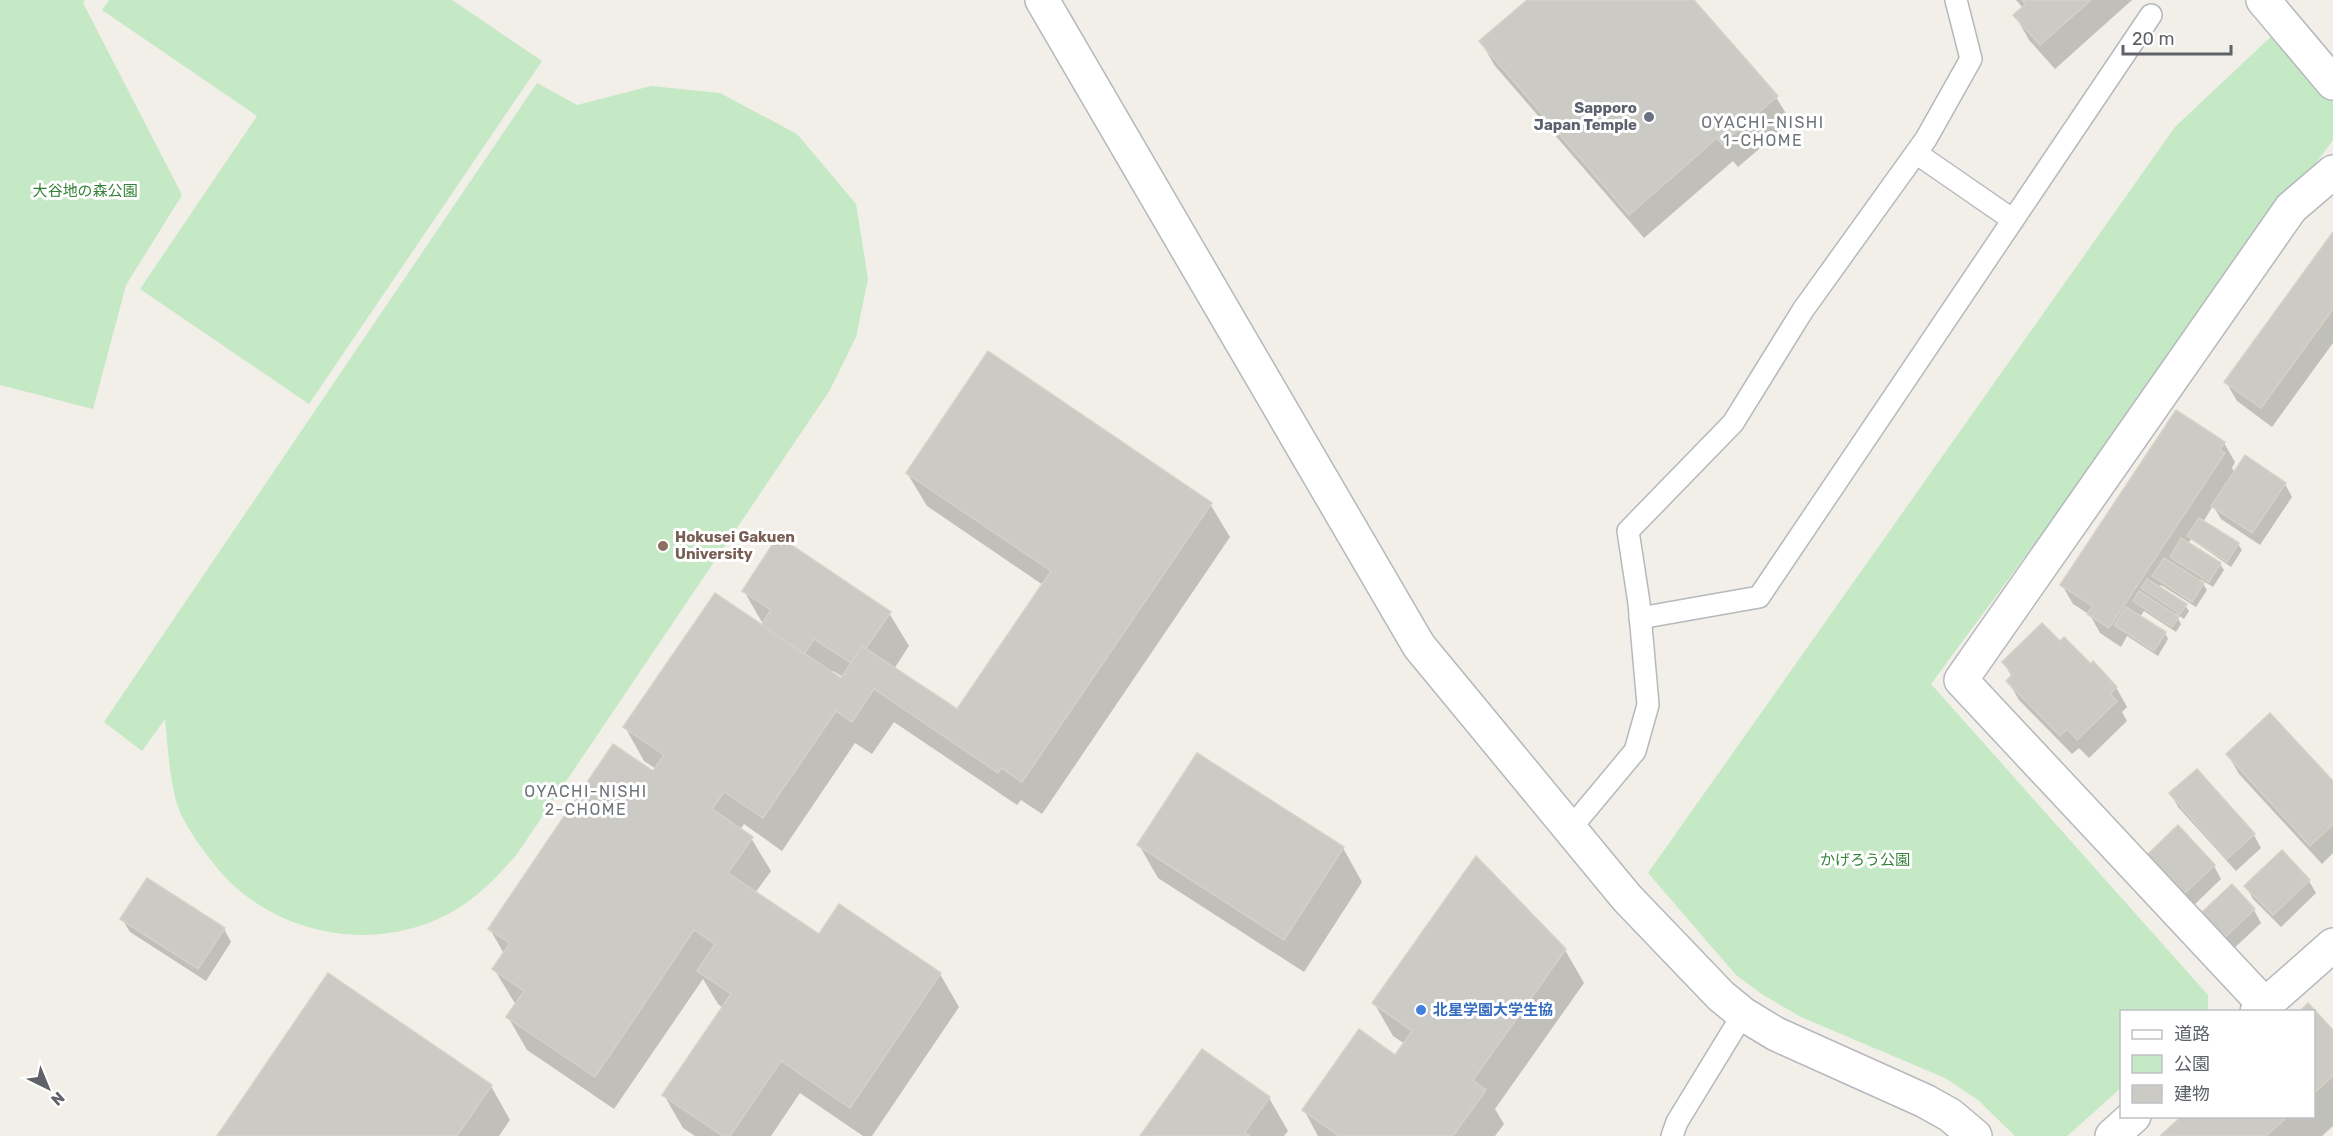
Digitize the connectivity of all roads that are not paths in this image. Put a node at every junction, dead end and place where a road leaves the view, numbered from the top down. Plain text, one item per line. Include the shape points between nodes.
1 (1042, 0) edge
2 (1956, 0) edge
3 (2263, 0) edge
4 (2151, 15) dead end
5 (2333, 83) edge
6 (1916, 153) junction
7 (2333, 172) edge
8 (2013, 220) junction
9 (1640, 618) junction
10 (1570, 829) junction
11 (2333, 945) edge
12 (1732, 1005) junction
13 (2261, 1008) edge
14 (2132, 1118) edge
15 (1672, 1136) edge
16 (1975, 1136) edge
17 (2112, 1136) edge

1 - 10 street via 1419,646
2 - 6 lane via 1971,59
3 - 5 street
4 - 8 lane
6 - 8 lane
6 - 9 lane via 1803,310 1732,423 1628,531
7 - 13 street via 2291,208 1961,680
8 - 9 lane via 1759,597
9 - 10 lane via 1648,705 1635,751
10 - 12 street via 1627,898
11 - 13 street
12 - 15 lane
12 - 16 street via 1776,1034 1925,1101
14 - 17 street

